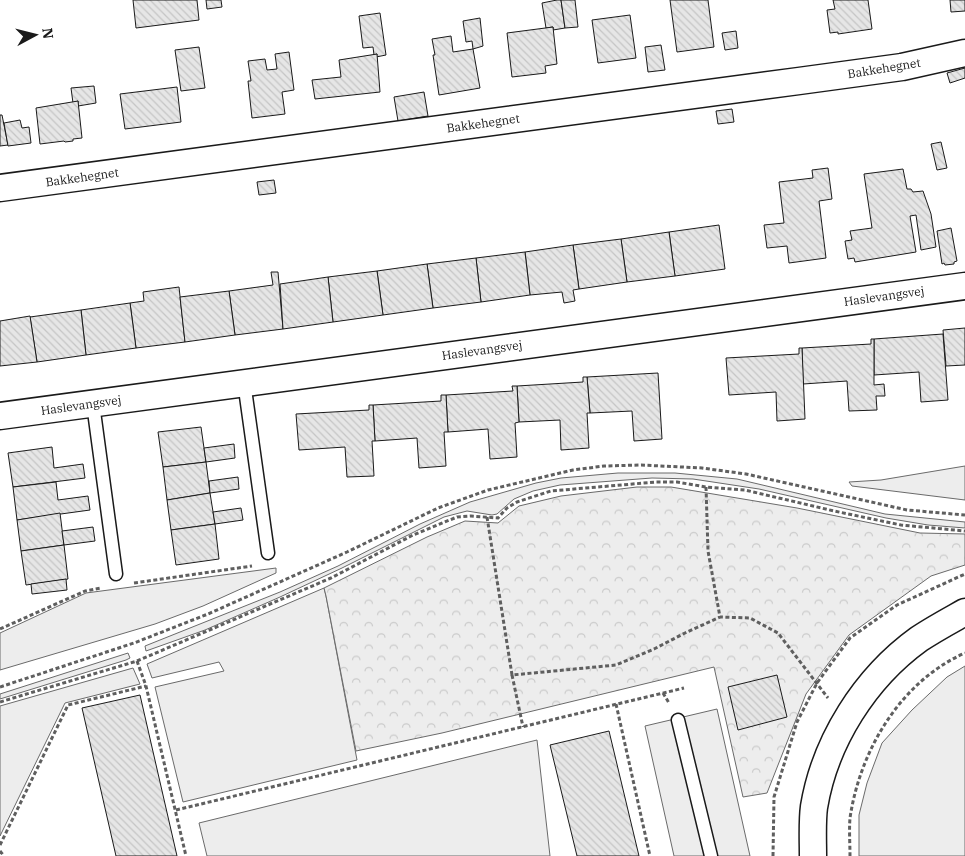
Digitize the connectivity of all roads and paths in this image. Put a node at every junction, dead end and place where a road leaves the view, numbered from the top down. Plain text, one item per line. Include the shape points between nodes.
1 (965, 53) edge
2 (0, 188) edge
3 (965, 286) edge
4 (244, 382) junction
5 (93, 404) junction
6 (0, 416) edge
7 (706, 487) junction
8 (965, 515) edge
9 (487, 518) junction
10 (965, 531) edge
11 (268, 553) dead end
12 (257, 565) dead end
13 (116, 574) dead end
14 (279, 575) dead end
15 (281, 582) junction
16 (127, 584) dead end
17 (109, 587) dead end
18 (965, 612) edge
19 (720, 617) junction
20 (0, 629) edge
21 (965, 653) edge
22 (138, 661) junction
23 (512, 675) junction
24 (146, 686) junction
25 (0, 687) edge
26 (684, 688) dead end
27 (0, 702) edge
28 (616, 704) junction
29 (678, 720) dead end
30 (846, 721) junction
31 (523, 727) junction
32 (176, 810) junction
33 (0, 845) edge
34 (0, 851) edge
35 (4, 856) edge
36 (186, 856) edge
37 (650, 856) edge
38 (711, 856) edge
39 (813, 856) edge
40 (850, 856) edge

1 - 2 street, Bakkehegnet via 799,81
3 - 4 street, Haslevangsvej
4 - 5 street, Haslevangsvej
4 - 11 lane
5 - 6 street, Haslevangsvej
5 - 13 lane
7 - 9 path via 656,482 551,491 517,502 498,518
7 - 10 path via 745,490 901,525
7 - 19 path via 708,551
8 - 15 path via 907,510 746,474 672,466 604,466 497,488 438,508
9 - 22 path via 457,517 439,524 331,578
9 - 23 path
12 - 16 path
14 - 15 path
15 - 25 path via 134,642
17 - 20 path via 85,591
18 - 30 street via 898,656
19 - 23 path via 616,665
19 - 30 path via 750,618 778,633
21 - 40 path via 947,661 913,689 884,726 869,752 850,819
22 - 24 path
22 - 27 path
23 - 31 path
24 - 32 path
24 - 33 path via 68,705
26 - 28 path
28 - 31 path
28 - 37 path
29 - 38 lane
30 - 39 street via 832,749 814,807
31 - 32 path
32 - 36 path
34 - 35 path

